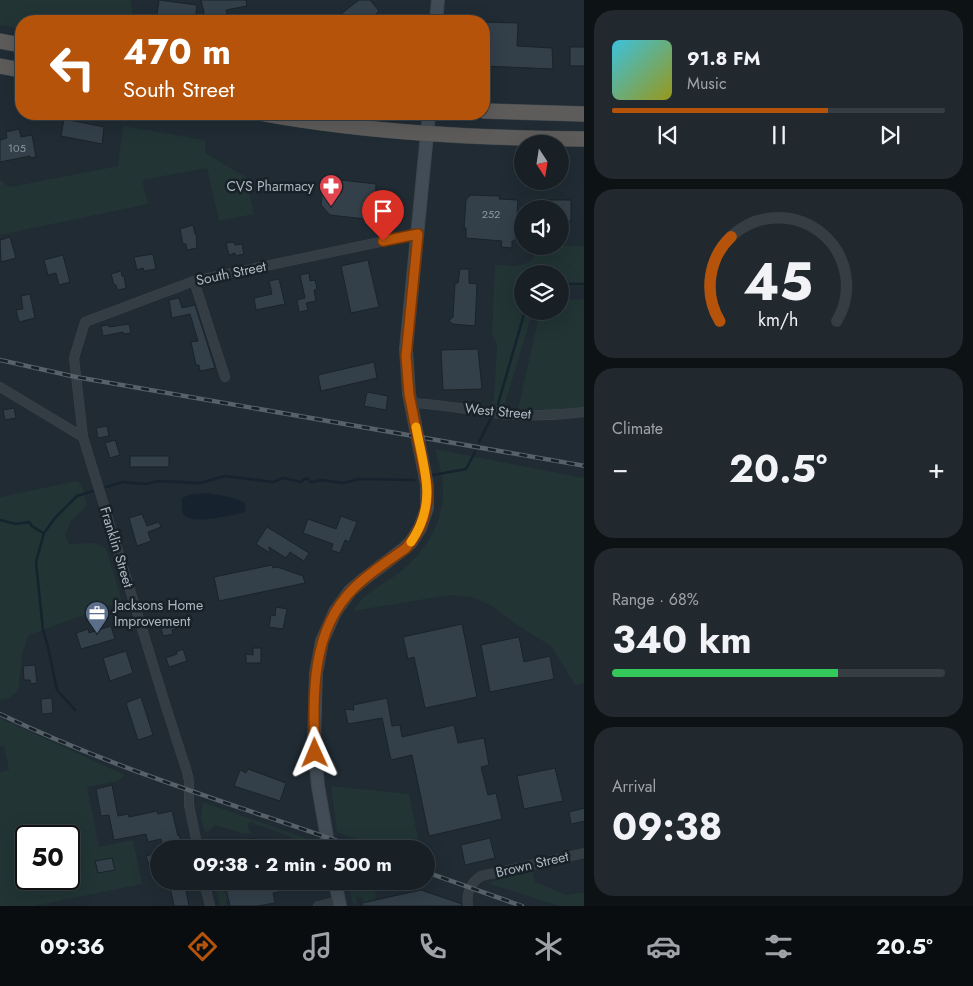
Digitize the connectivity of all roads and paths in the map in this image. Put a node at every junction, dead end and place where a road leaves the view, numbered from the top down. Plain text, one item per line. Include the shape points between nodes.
1 (438, 0) edge
2 (437, 15) edge
3 (0, 41) edge
4 (15, 44) edge
5 (0, 66) edge
6 (15, 69) edge
7 (490, 111) edge
8 (584, 114) edge
9 (306, 120) edge
10 (429, 120) edge
11 (428, 132) junction
12 (584, 140) edge
13 (418, 234) junction
14 (194, 281) junction
15 (74, 358) joint
16 (225, 377) dead end
17 (0, 387) edge
18 (411, 403) junction
19 (584, 412) edge
20 (83, 437) junction
21 (196, 840) edge
22 (327, 840) edge
23 (584, 853) edge
24 (206, 890) edge
25 (337, 890) edge
26 (340, 904) edge
27 (210, 906) edge
28 (318, 906) edge
29 (468, 906) edge

1 - 2 main road
3 - 4 highway
5 - 6 highway
7 - 8 highway
9 - 11 highway
10 - 11 main road
11 - 12 highway
11 - 13 main road
13 - 14 street, South Street
13 - 18 main road via 406,349
14 - 15 street, South Street via 85,322
14 - 16 street
15 - 20 street, Franklin Street
17 - 20 street
18 - 19 street, West Street via 511,415
18 - 22 main road via 427,485 428,500 422,522 406,548 347,595 331,619 318,655 315,753
20 - 21 street, Franklin Street via 187,772
23 - 29 street, Brown Street via 481,876 470,888
24 - 27 street
25 - 26 main road
26 - 28 street

